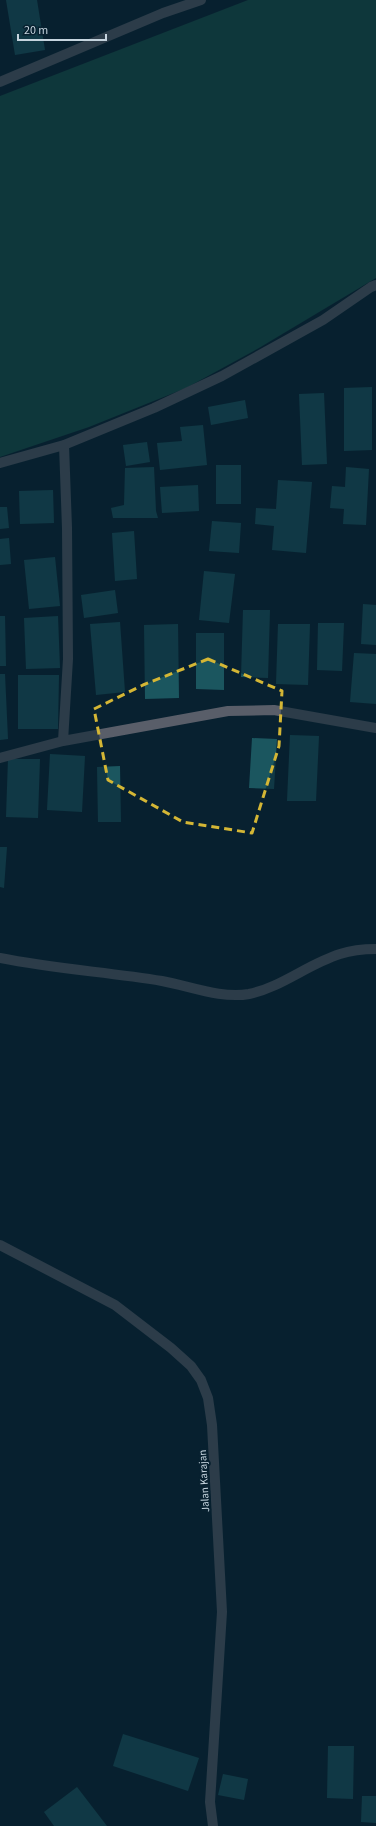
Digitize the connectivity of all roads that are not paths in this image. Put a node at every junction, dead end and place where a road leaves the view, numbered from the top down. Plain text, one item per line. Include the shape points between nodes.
1 (201, 0) edge
2 (0, 82) edge
3 (376, 285) edge
4 (64, 445) junction
5 (0, 463) edge
6 (376, 728) edge
7 (63, 741) junction
8 (0, 758) edge
9 (376, 949) edge
10 (0, 958) edge
11 (0, 1245) edge
12 (213, 1826) edge

1 - 2 street via 163,13
3 - 4 street via 324,320 222,376 154,408
4 - 5 street
4 - 7 street via 68,528 68,659
6 - 7 street via 274,710 228,710
7 - 8 street
9 - 10 street via 339,954 268,989 247,994 225,994 161,981
11 - 12 street, Jalan Karajan via 114,1305 191,1366 201,1380 208,1398 212,1425 222,1612 210,1802

